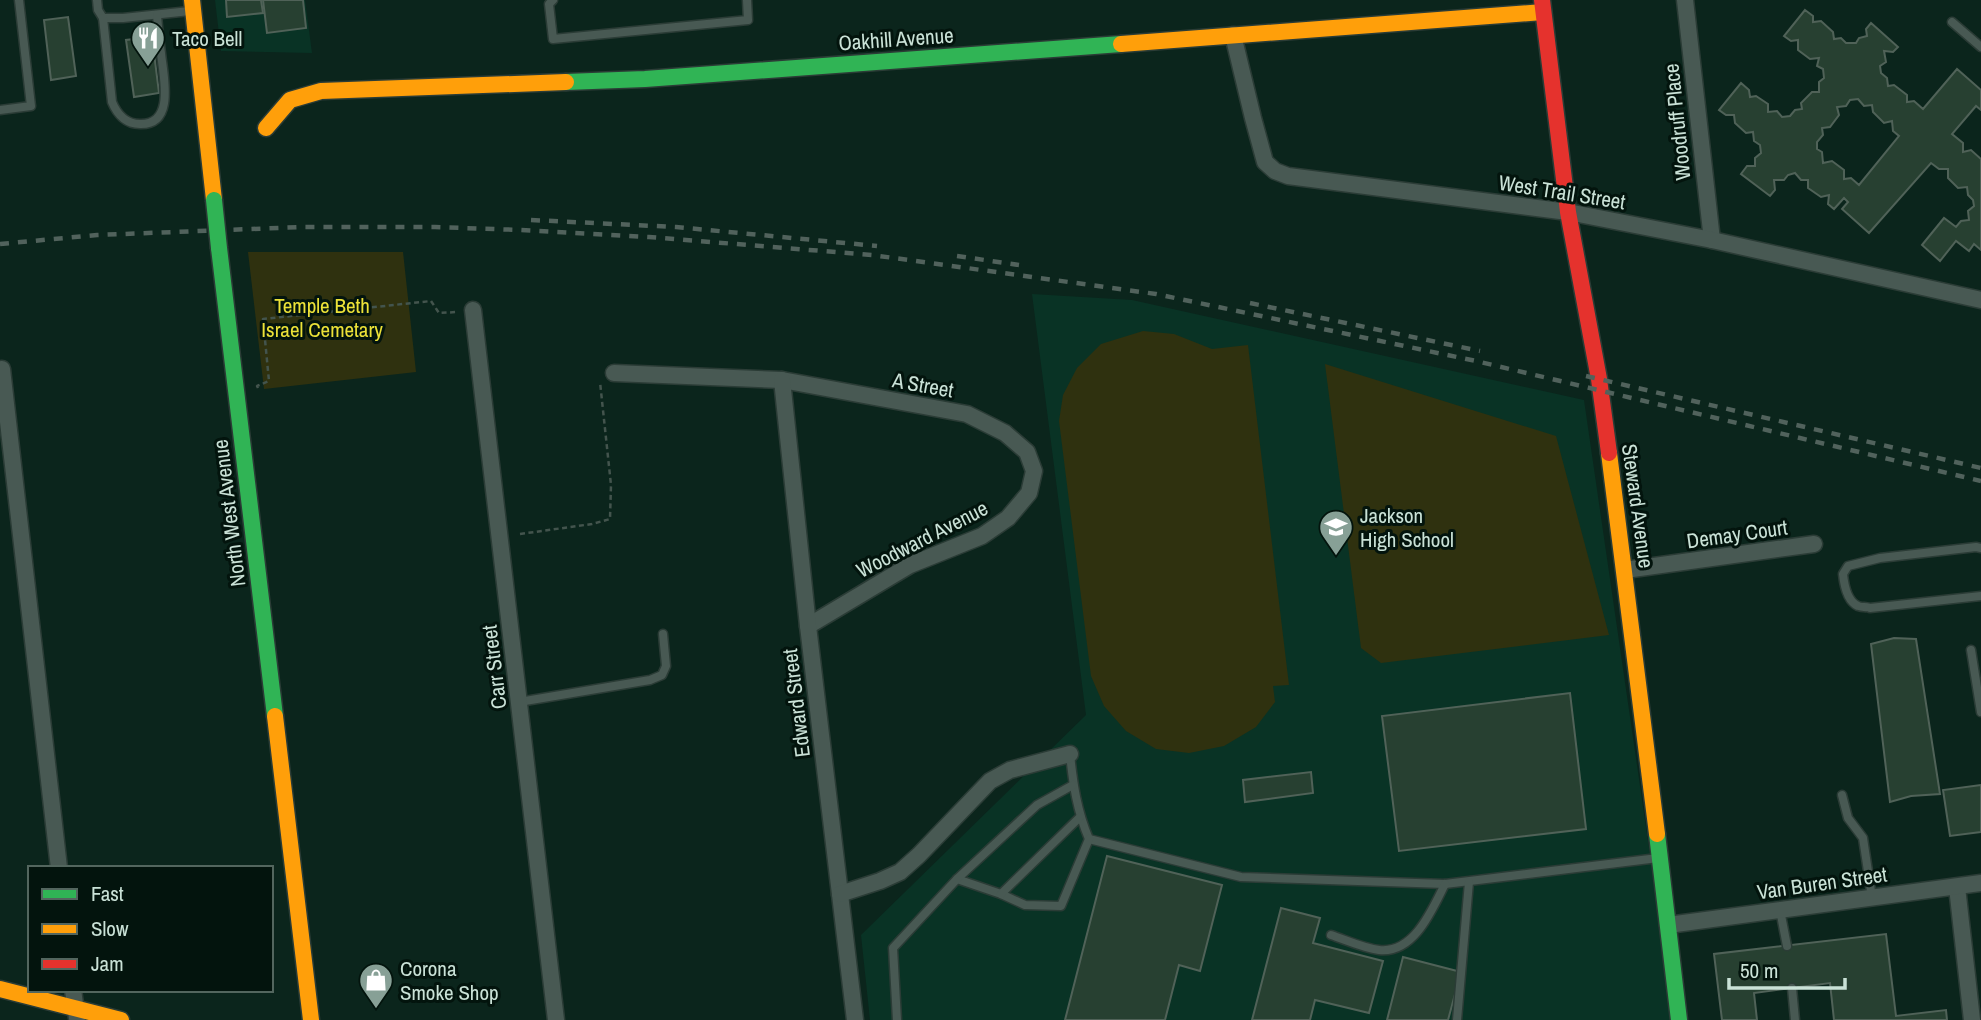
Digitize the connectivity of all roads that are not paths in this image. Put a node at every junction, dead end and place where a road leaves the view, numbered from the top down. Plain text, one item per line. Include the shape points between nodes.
1 (19, 0) edge
2 (97, 0) edge
3 (553, 0) edge
4 (747, 0) edge
5 (1685, 0) edge
6 (193, 5) edge
7 (1542, 6) edge
8 (157, 15) junction
9 (103, 18) junction
10 (1952, 22) dead end
11 (1233, 35) junction
12 (1981, 47) edge
13 (0, 110) edge
14 (267, 128) dead end
15 (1568, 212) junction
16 (1712, 240) junction
17 (1981, 300) edge
18 (473, 310) road end
19 (2, 369) dead end
20 (614, 373) road end
21 (782, 380) junction
22 (1034, 471) joint
23 (1814, 544) dead end
24 (1981, 548) edge
25 (1625, 570) junction
26 (1981, 596) edge
27 (808, 626) junction
28 (663, 634) dead end
29 (1971, 650) dead end
30 (519, 702) junction
31 (1981, 712) edge
32 (1070, 754) joint
33 (1073, 785) junction
34 (1842, 795) dead end
35 (1080, 817) junction
36 (1089, 839) junction
37 (1660, 858) junction
38 (59, 866) edge
39 (957, 879) junction
40 (1469, 881) junction
41 (1981, 883) edge
42 (1445, 884) junction
43 (1957, 887) junction
44 (840, 894) junction
45 (1001, 894) junction
46 (1872, 898) junction
47 (1780, 910) junction
48 (1668, 925) junction
49 (1331, 935) dead end
50 (1787, 946) dead end
51 (1792, 988) dead end
52 (0, 989) edge
53 (73, 992) edge
54 (76, 1015) edge
55 (121, 1020) edge
56 (311, 1020) edge
57 (556, 1020) edge
58 (855, 1020) edge
59 (897, 1020) edge
60 (1457, 1020) edge
61 (1679, 1020) edge
62 (1795, 1020) edge
63 (1972, 1020) edge

1 - 13 lane via 31,106
2 - 9 lane
3 - 4 lane via 549,4 553,39 748,20
5 - 16 street, Woodruff Place
6 - 8 lane
6 - 56 main road, North West Avenue, bridge
7 - 11 main road, Oakhill Avenue
7 - 15 main road, Steward Avenue
8 - 9 lane
8 - 9 lane via 166,94 160,115 142,124 122,117 112,102
10 - 12 lane
11 - 14 main road, Oakhill Avenue via 645,79 321,90 290,100
11 - 15 street, West Trail Street via 1265,162 1275,171
15 - 16 street, West Trail Street
15 - 25 main road, Steward Avenue via 1599,379
16 - 17 street, West Trail Street
18 - 30 street, Carr Street
19 - 38 street
20 - 21 street, A Street
21 - 22 street, A Street via 967,414 1018,443
21 - 27 street, Edward Street
22 - 27 street, Woodward Avenue via 1029,492 1008,518 982,536 910,565
23 - 25 street, Demay Court
24 - 26 lane via 1880,558 1848,566 1843,574 1852,601 1870,608
25 - 37 main road, Steward Avenue
27 - 44 street, Edward Street
28 - 30 lane via 666,666 650,680
29 - 31 lane
30 - 57 street, Carr Street
32 - 33 lane
32 - 44 street via 990,781 900,872
33 - 35 lane
33 - 39 lane via 1037,805
34 - 46 lane via 1848,818 1863,838
35 - 36 lane
35 - 45 lane
36 - 42 lane via 1241,877
36 - 45 lane via 1061,906 1025,905
37 - 40 lane
37 - 48 main road, Steward Avenue
39 - 45 lane
39 - 59 lane via 893,948
40 - 42 lane
40 - 60 lane
41 - 43 street, Van Buren Street
42 - 49 lane via 1412,938 1395,949 1379,950
43 - 46 street, Van Buren Street
43 - 63 street
44 - 58 street, Edward Street
46 - 47 street, Van Buren Street
47 - 48 street, Van Buren Street
47 - 50 lane
48 - 61 main road, Steward Avenue
51 - 62 lane
52 - 54 main road
53 - 54 street
54 - 55 main road

